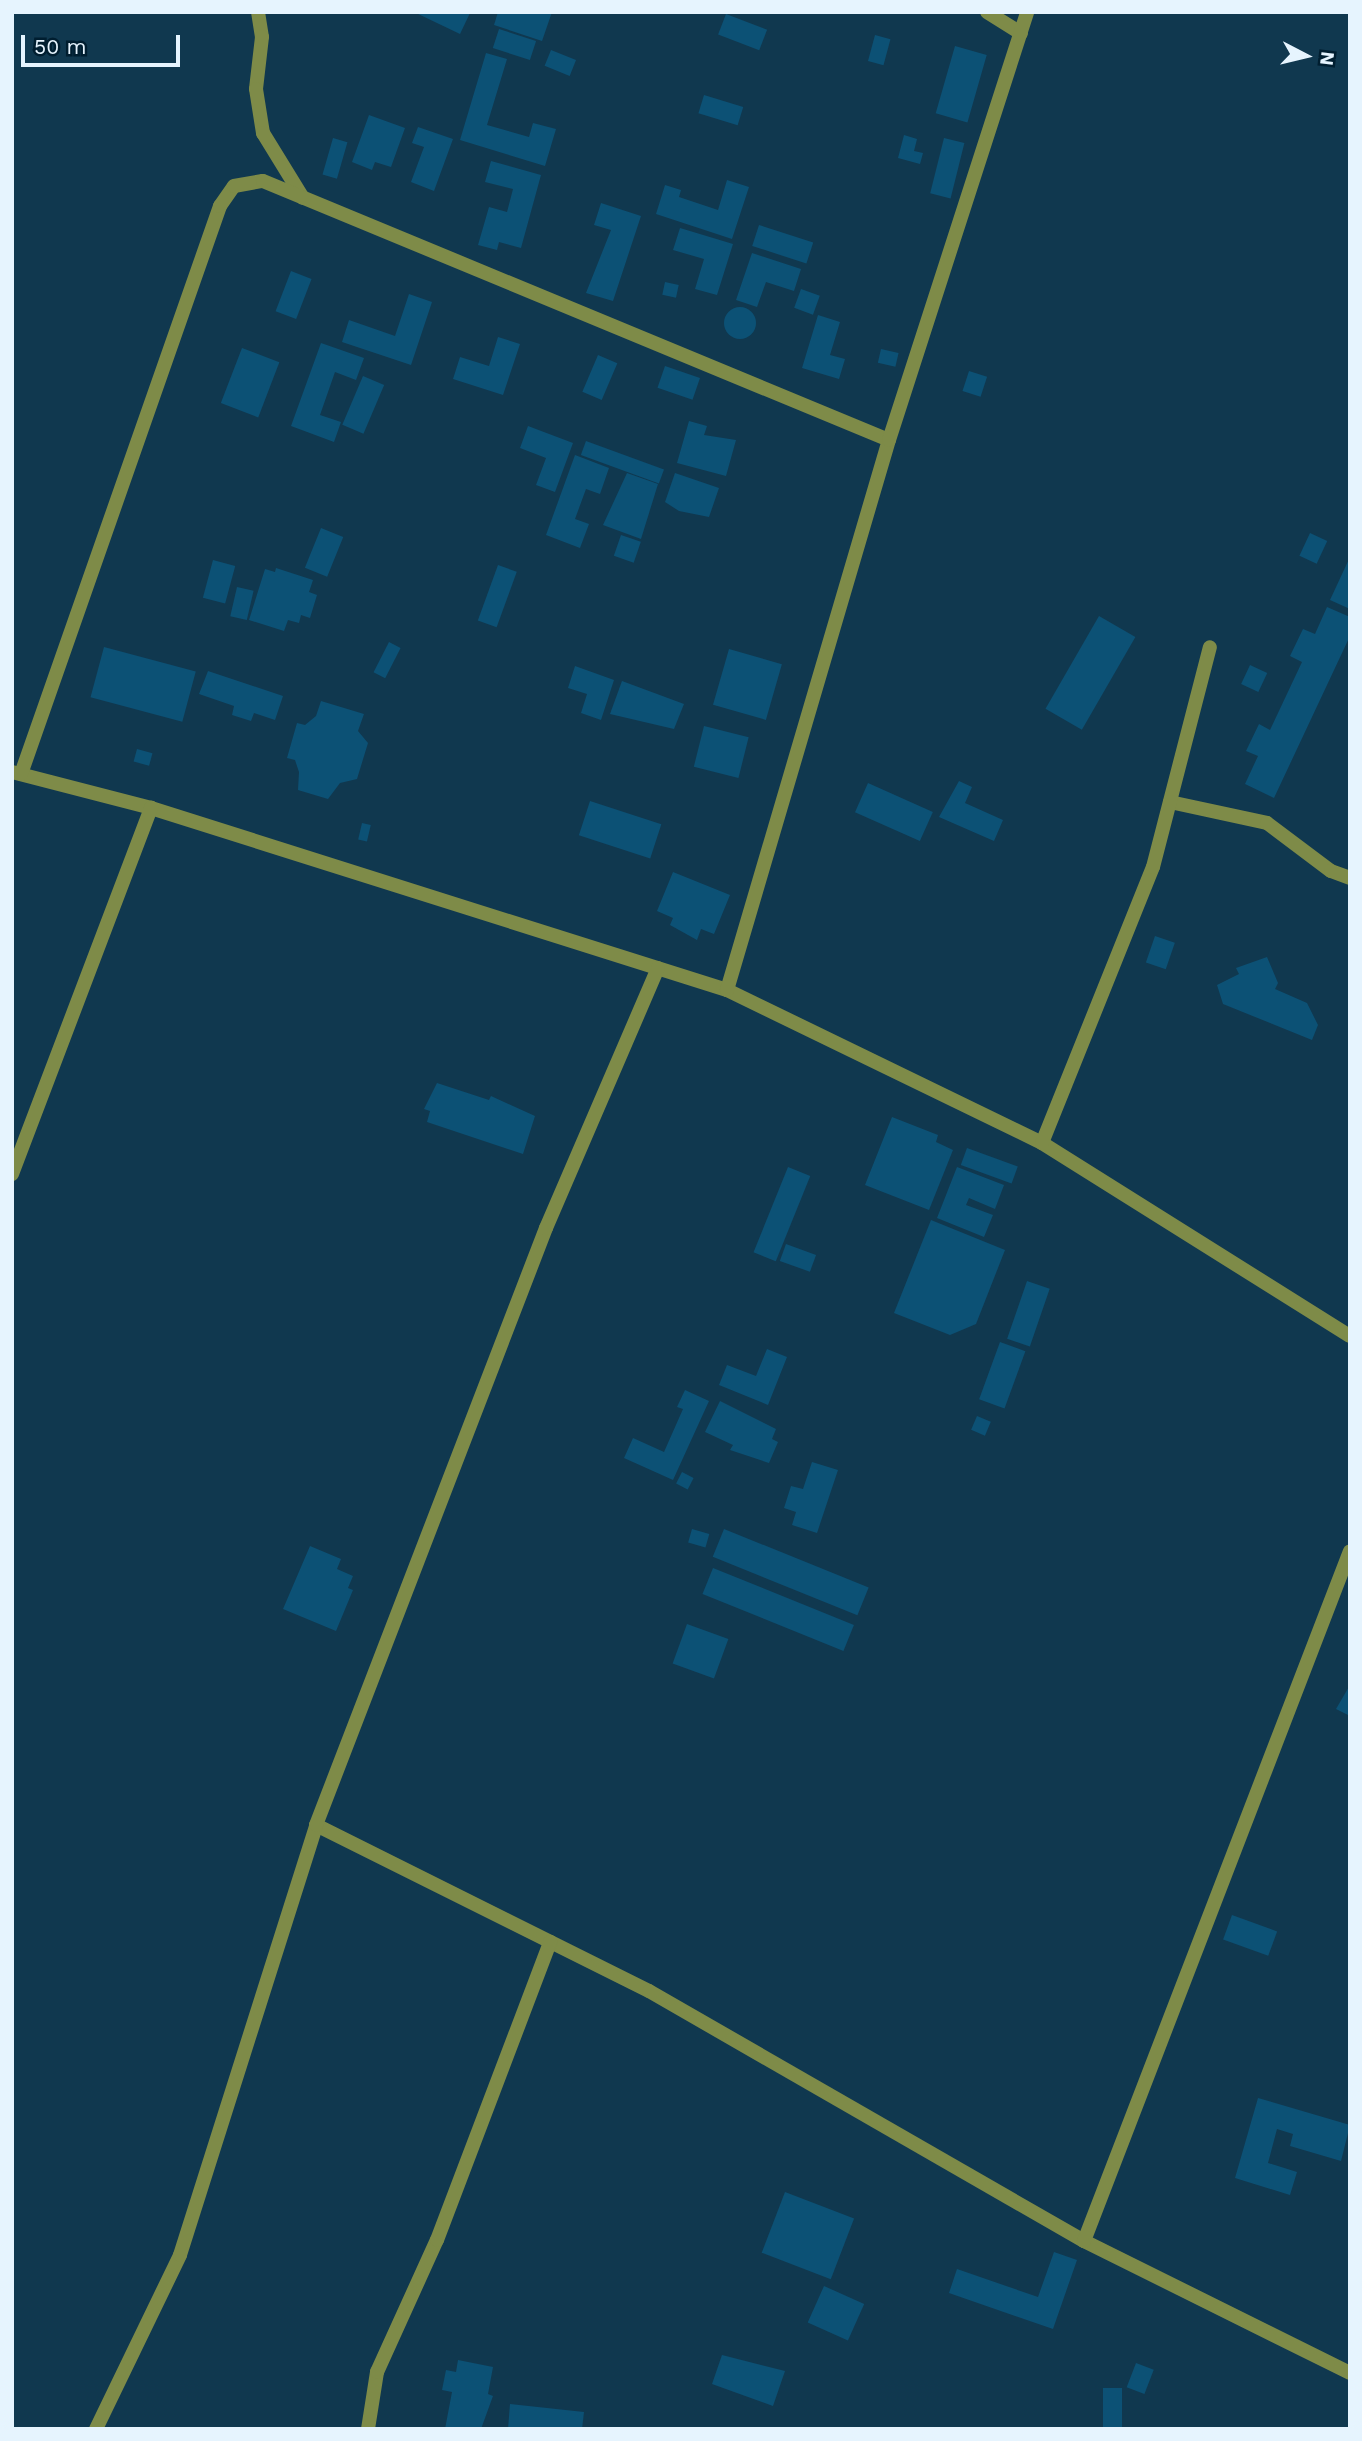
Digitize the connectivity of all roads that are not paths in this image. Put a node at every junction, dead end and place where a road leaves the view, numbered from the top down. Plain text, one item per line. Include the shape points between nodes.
1 (258, 12) edge
2 (988, 12) edge
3 (1027, 12) edge
4 (1021, 33) junction
5 (303, 199) junction
6 (889, 440) junction
7 (1210, 647) dead end
8 (16, 773) edge
9 (1170, 802) junction
10 (150, 808) junction
11 (1350, 878) edge
12 (658, 968) junction
13 (727, 990) junction
14 (1042, 1143) junction
15 (12, 1174) edge
16 (1350, 1336) edge
17 (1350, 1551) edge
18 (316, 1825) junction
19 (551, 1942) junction
20 (1084, 2241) junction
21 (1350, 2373) edge
22 (96, 2429) edge
23 (368, 2429) edge

1 - 5 street via 262,37 256,89 263,133
2 - 4 street via 996,22
3 - 4 street
4 - 6 street
5 - 6 street
5 - 8 street via 263,181 234,186 220,206
6 - 13 street
7 - 9 street
8 - 10 street
9 - 11 street via 1267,823 1331,871
9 - 14 street via 1153,867
10 - 12 street
10 - 15 street
12 - 13 street
12 - 18 street via 547,1228
13 - 14 street
14 - 16 street
17 - 20 street
18 - 19 street
18 - 22 street via 180,2255
19 - 20 street via 841,2098
19 - 23 street via 437,2240 377,2372
20 - 21 street

